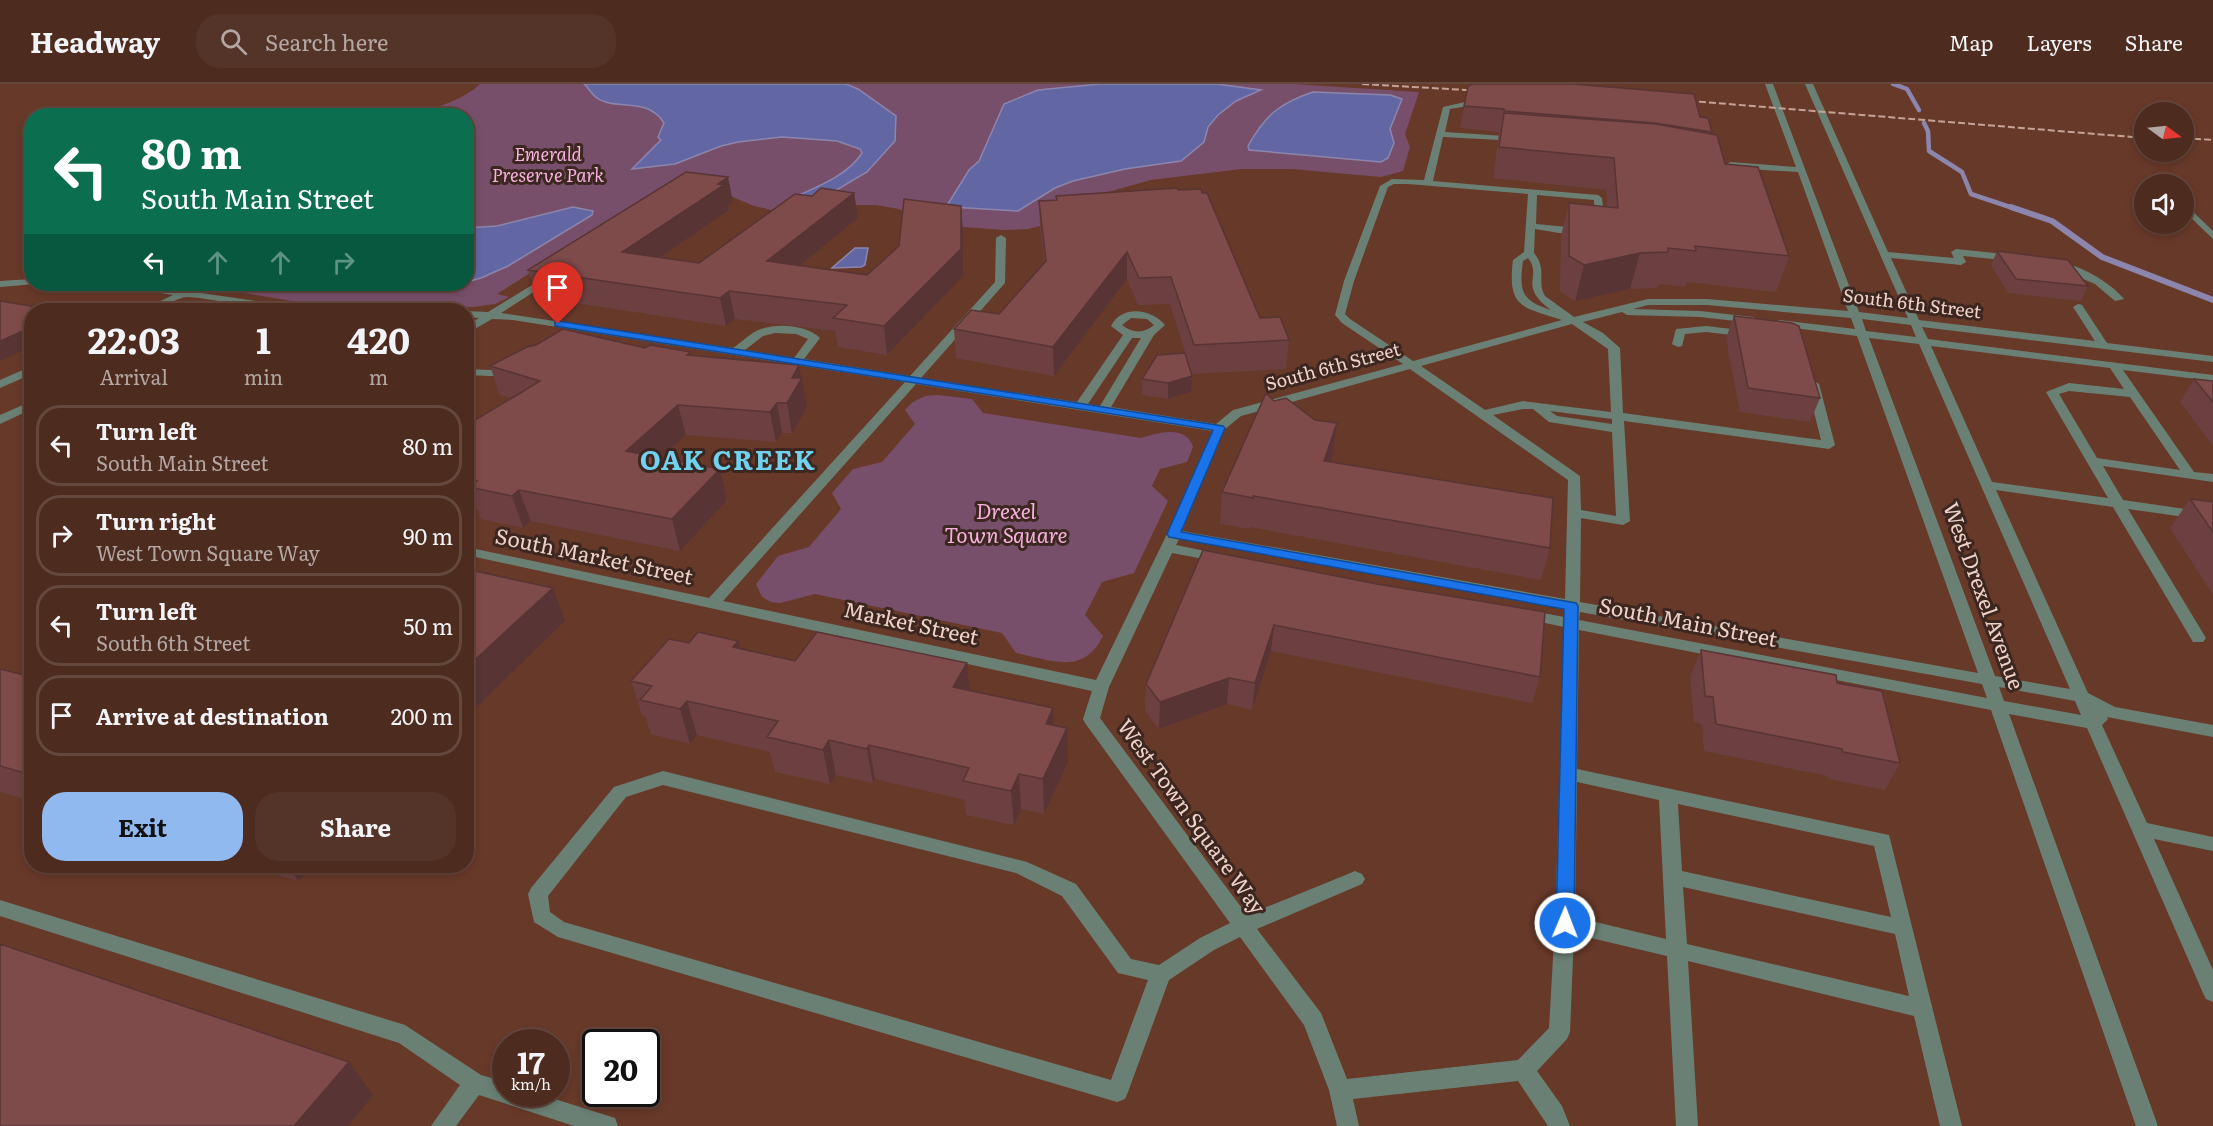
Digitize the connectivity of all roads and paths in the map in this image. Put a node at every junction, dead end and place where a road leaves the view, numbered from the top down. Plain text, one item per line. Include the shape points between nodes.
1 (1769, 84) edge
2 (1809, 84) edge
3 (1465, 104) edge
4 (1441, 134) junction
5 (1530, 139) edge
6 (1720, 165) edge
7 (1801, 170) junction
8 (1428, 182) junction
9 (1533, 193) junction
10 (2194, 216) edge
11 (1531, 226) junction
12 (2213, 236) edge
13 (1001, 238) dead end
14 (1529, 253) junction
15 (1884, 254) junction
16 (2026, 260) edge
17 (2047, 263) edge
18 (558, 272) edge
19 (24, 282) edge
20 (0, 284) edge
21 (170, 291) edge
22 (184, 293) junction
23 (2119, 299) dead end
24 (164, 303) edge
25 (250, 303) edge
26 (2078, 307) dead end
27 (1606, 312) junction
28 (474, 314) edge
29 (490, 315) junction
30 (1854, 315) junction
31 (1571, 320) junction
32 (1916, 322) junction
33 (474, 326) edge
34 (603, 331) junction
35 (1150, 333) junction
36 (1129, 334) junction
37 (1861, 335) junction
38 (1764, 336) edge
39 (1925, 343) junction
40 (585, 344) edge
41 (1678, 344) dead end
42 (2103, 345) junction
43 (735, 352) junction
44 (2213, 359) edge
45 (796, 362) junction
46 (1411, 364) junction
47 (2114, 366) junction
48 (1808, 369) edge
49 (24, 373) edge
50 (474, 373) edge
51 (522, 374) edge
52 (2213, 378) edge
53 (912, 380) junction
54 (0, 384) edge
55 (2134, 394) junction
56 (1080, 406) junction
57 (24, 408) edge
58 (1103, 410) junction
59 (1482, 414) junction
60 (0, 420) edge
61 (1618, 422) junction
62 (1219, 428) junction
63 (2092, 461) junction
64 (2190, 475) junction
65 (2213, 478) edge
66 (1989, 485) junction
67 (2118, 504) junction
68 (1573, 513) junction
69 (2213, 517) edge
70 (1170, 541) junction
71 (474, 553) edge
72 (1303, 573) edge
73 (713, 603) junction
74 (1506, 611) edge
75 (1571, 614) junction
76 (2198, 638) dead end
77 (1987, 679) junction
78 (1101, 687) junction
79 (2083, 697) junction
80 (1997, 706) junction
81 (2111, 712) junction
82 (2094, 723) junction
83 (2213, 730) edge
84 (1568, 774) junction
85 (1668, 794) junction
86 (2140, 829) junction
87 (2213, 844) edge
88 (1673, 877) junction
89 (1355, 879) dead end
90 (0, 908) edge
91 (1565, 923) junction
92 (1243, 926) junction
93 (1904, 928) junction
94 (1677, 950) junction
95 (1161, 974) junction
96 (2213, 993) edge
97 (1923, 1009) junction
98 (1523, 1070) junction
99 (475, 1083) junction
100 (492, 1088) edge
101 (1340, 1090) junction
102 (549, 1107) edge
103 (442, 1126) edge
104 (607, 1126) edge
105 (1348, 1126) edge
106 (1559, 1126) edge
107 (1687, 1126) edge
108 (1951, 1126) edge
109 (2147, 1126) edge

1 - 7 street, West Drexel Avenue
2 - 15 street, West Drexel Avenue
3 - 4 street via 1447,107
4 - 5 street
4 - 8 street
6 - 7 street
7 - 30 street, West Drexel Avenue
8 - 9 street
8 - 46 street via 1392,182 1384,186 1340,307 1340,315 1346,321
9 - 11 street
9 - 11 street via 1598,198 1600,224 1587,231
10 - 12 street
11 - 14 street
13 - 53 street via 1000,283
14 - 31 street via 1537,262 1537,291 1541,298
14 - 31 street via 1518,260 1516,290 1520,298
15 - 16 street via 1961,262 1956,252
15 - 32 street, West Drexel Avenue
17 - 23 street via 2093,278
18 - 29 street
19 - 20 street
21 - 22 street
22 - 24 street
22 - 25 street
26 - 42 street
27 - 30 street, South 6th Street via 1648,302 1677,301
27 - 31 street, South 6th Street
27 - 37 street, South 6th Street via 1700,314
28 - 29 street
29 - 33 street
29 - 34 street
30 - 32 street, South 6th Street
30 - 37 street, West Drexel Avenue
31 - 46 street, South 6th Street
31 - 61 street via 1614,348
32 - 39 street, West Drexel Avenue
32 - 42 street, South 6th Street
34 - 40 street
34 - 43 street
35 - 36 street
35 - 36 street via 1159,328 1159,322 1150,316 1136,315 1123,317 1117,323 1119,329
35 - 58 street
36 - 56 street
37 - 39 street, South 6th Street
37 - 77 street, West Drexel Avenue
38 - 41 street via 1692,329 1680,331
39 - 47 street, South 6th Street
39 - 66 street, West Drexel Avenue
42 - 44 street, South 6th Street
43 - 45 street
43 - 45 street via 772,329 815,338
45 - 53 street
46 - 59 street
46 - 62 street, South 6th Street via 1237,412
47 - 52 street, South 6th Street
47 - 55 street
48 - 61 street via 1829,445
49 - 54 street
50 - 51 street
53 - 56 street
53 - 73 street
55 - 63 street via 2069,387 2052,392
55 - 64 street
56 - 58 street
57 - 60 street
58 - 62 street
59 - 61 street via 1536,406
59 - 68 street via 1575,479
61 - 68 street via 1623,522
62 - 70 street, West Town Square Way
63 - 64 street
63 - 67 street
64 - 65 street
66 - 67 street
66 - 79 street, West Drexel Avenue
67 - 69 street
67 - 76 street
68 - 75 street
70 - 72 street
70 - 75 street, South Main Street
70 - 78 street, West Town Square Way
71 - 73 street, South Market Street
73 - 78 street, Market Street
74 - 75 street, South Main Street
75 - 77 street, South Main Street
75 - 80 street, South Main Street
75 - 84 street
77 - 79 street, South Main Street
77 - 80 street, West Drexel Avenue
78 - 92 street, West Town Square Way via 1091,719
79 - 81 street, South Main Street
79 - 82 street, West Drexel Avenue
80 - 82 street, South Main Street
80 - 109 street, West Drexel Avenue
81 - 82 street
81 - 83 street, South Main Street
82 - 86 street, West Drexel Avenue
84 - 85 street
84 - 91 street
85 - 88 street
85 - 93 street via 1882,840
86 - 87 street
86 - 96 street, West Drexel Avenue
88 - 93 street
88 - 94 street
89 - 92 street
90 - 99 street via 405,1035
91 - 94 street
91 - 98 street via 1559,1032
92 - 95 street
92 - 101 street, West Town Square Way via 1313,1020
93 - 97 street
94 - 97 street
94 - 107 street
95 - 95 street via 1125,966 1069,890 1020,867 663,778 620,792 538,894 541,916 558,929 1117,1092
97 - 108 street
98 - 101 street
98 - 106 street
99 - 100 street
99 - 103 street
101 - 105 street, West Town Square Way
102 - 104 street

